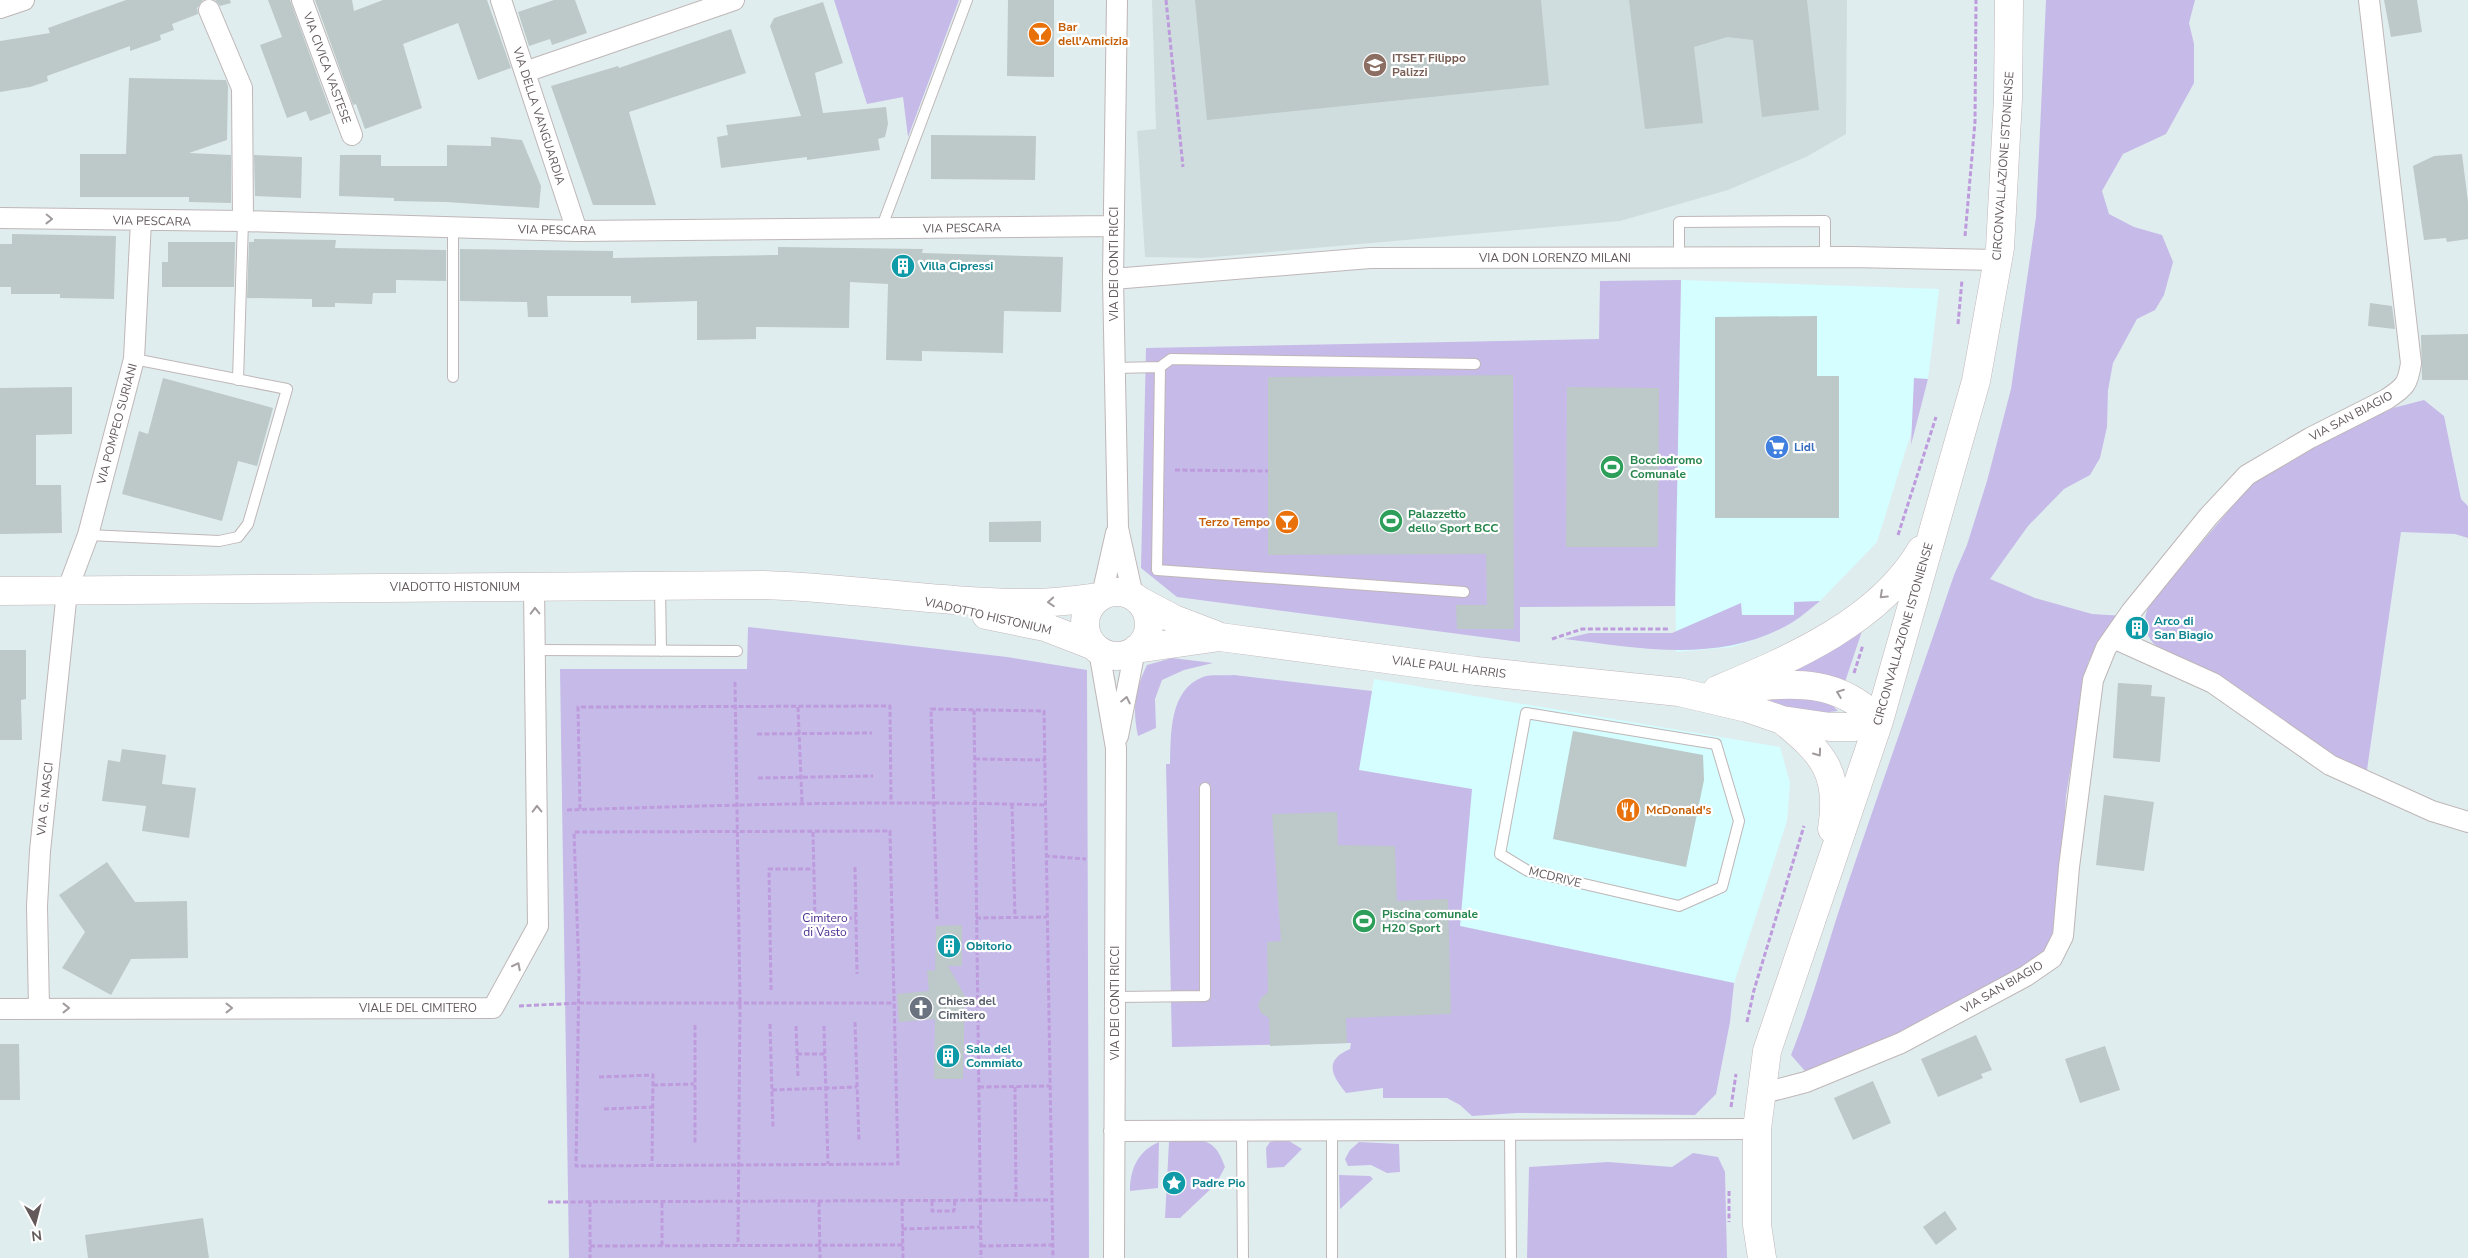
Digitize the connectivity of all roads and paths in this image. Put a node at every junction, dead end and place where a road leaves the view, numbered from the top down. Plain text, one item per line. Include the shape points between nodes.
1 (24, 0) edge
2 (302, 0) edge
3 (501, 0) edge
4 (734, 0) edge
5 (967, 0) edge
6 (1117, 0) edge
7 (1166, 0) edge
8 (2008, 0) edge
9 (2369, 0) edge
10 (0, 8) edge
11 (210, 10) dead end
12 (526, 72) junction
13 (352, 136) dead end
14 (1183, 167) dead end
15 (0, 218) edge
16 (141, 221) junction
17 (243, 221) junction
18 (1114, 226) junction
19 (453, 227) junction
20 (881, 229) junction
21 (577, 232) junction
22 (1825, 257) junction
23 (1679, 258) junction
24 (1998, 260) junction
25 (1113, 279) junction
26 (134, 359) junction
27 (1474, 364) dead end
28 (1160, 367) junction
29 (1115, 368) junction
30 (453, 377) dead end
31 (238, 380) junction
32 (1169, 470) dead end
33 (1268, 471) dead end
34 (1118, 528) junction
35 (1933, 529) junction
36 (88, 535) junction
37 (660, 585) junction
38 (534, 586) junction
39 (0, 591) edge
40 (67, 591) junction
41 (1464, 592) dead end
42 (1101, 596) junction
43 (910, 597) junction
44 (1135, 598) junction
45 (1669, 629) dead end
46 (1220, 637) junction
47 (2113, 638) junction
48 (1552, 639) dead end
49 (1096, 648) junction
50 (535, 650) junction
51 (737, 650) dead end
52 (1136, 650) junction
53 (661, 651) junction
54 (735, 682) dead end
55 (1716, 690) junction
56 (1679, 692) junction
57 (735, 707) junction
58 (798, 707) junction
59 (974, 710) junction
60 (1782, 720) junction
61 (1878, 721) junction
62 (799, 733) junction
63 (872, 733) dead end
64 (757, 734) dead end
65 (1116, 748) junction
66 (975, 759) junction
67 (1045, 760) junction
68 (873, 776) dead end
69 (758, 778) dead end
70 (801, 778) junction
71 (1205, 788) dead end
72 (802, 802) junction
73 (891, 802) junction
74 (934, 802) junction
75 (975, 803) junction
76 (737, 804) junction
77 (1012, 804) junction
78 (1044, 805) junction
79 (580, 809) junction
80 (566, 810) dead end
81 (2468, 822) edge
82 (813, 832) junction
83 (738, 833) junction
84 (1045, 856) junction
85 (1086, 859) dead end
86 (855, 867) dead end
87 (814, 869) junction
88 (1824, 875) junction
89 (1722, 887) joint
90 (1015, 917) junction
91 (1047, 917) junction
92 (856, 918) junction
93 (976, 918) junction
94 (937, 919) dead end
95 (857, 974) dead end
96 (771, 990) dead end
97 (1115, 997) junction
98 (740, 1002) junction
99 (579, 1003) junction
100 (893, 1003) junction
101 (39, 1008) junction
102 (493, 1008) junction
103 (0, 1009) edge
104 (856, 1022) dead end
105 (770, 1024) dead end
106 (694, 1025) dead end
107 (796, 1026) dead end
108 (824, 1026) dead end
109 (797, 1054) junction
110 (825, 1054) junction
111 (599, 1077) dead end
112 (798, 1077) dead end
113 (694, 1084) junction
114 (653, 1085) junction
115 (1050, 1086) junction
116 (857, 1087) junction
117 (979, 1087) junction
118 (1015, 1087) junction
119 (826, 1089) junction
120 (772, 1090) junction
121 (1760, 1094) junction
122 (653, 1107) junction
123 (604, 1109) dead end
124 (773, 1128) dead end
125 (1757, 1129) junction
126 (1332, 1130) junction
127 (1510, 1130) junction
128 (1114, 1131) junction
129 (1242, 1132) junction
130 (859, 1142) dead end
131 (695, 1144) dead end
132 (738, 1164) junction
133 (828, 1164) junction
134 (652, 1165) junction
135 (1052, 1200) junction
136 (902, 1201) junction
137 (932, 1201) junction
138 (955, 1201) junction
139 (980, 1201) junction
140 (1016, 1201) junction
141 (548, 1202) dead end
142 (590, 1202) junction
143 (738, 1202) junction
144 (819, 1202) junction
145 (662, 1203) junction
146 (980, 1227) junction
147 (902, 1229) junction
148 (738, 1245) junction
149 (820, 1245) junction
150 (903, 1245) junction
151 (1053, 1245) junction
152 (590, 1246) junction
153 (662, 1246) junction
154 (981, 1246) junction
155 (590, 1258) edge
156 (820, 1258) edge
157 (903, 1258) edge
158 (981, 1258) edge
159 (1053, 1258) edge
160 (1114, 1258) edge
161 (1243, 1258) edge
162 (1332, 1258) edge
163 (1511, 1258) edge
164 (1762, 1258) edge

1 - 10 street
2 - 13 street, VIA CIVICA VASTESE
3 - 12 street, VIA DELLA VANGUARDIA
4 - 12 street
5 - 20 lane
6 - 18 street, VIA DEI CONTI RICCI
7 - 14 path
8 - 24 main road, CIRCONVALLAZIONE ISTONIENSE via 2007,144
9 - 47 street, VIA SAN BIAGIO via 2411,363 2404,388 2281,453 2247,475 2208,518
11 - 17 street via 242,88
12 - 21 street, VIA DELLA VANGUARDIA
15 -> 16 street, VIA PESCARA
16 - 17 street, VIA PESCARA
16 - 26 street, VIA POMPEO SURIANI
17 - 19 street, VIA PESCARA
17 - 31 lane
18 - 20 street, VIA PESCARA
18 - 25 street, VIA DEI CONTI RICCI
19 - 21 street, VIA PESCARA
19 - 30 lane
20 - 21 street, VIA PESCARA
22 - 23 street, VIA DON LORENZO MILANI
22 - 23 lane via 1825,221 1679,222
22 - 24 street, VIA DON LORENZO MILANI
23 - 25 street, VIA DON LORENZO MILANI via 1370,258
24 - 35 main road, CIRCONVALLAZIONE ISTONIENSE via 1976,381
25 - 29 street, VIA DEI CONTI RICCI
26 - 31 lane
26 - 36 street, VIA POMPEO SURIANI
27 - 28 lane via 1171,360
28 - 29 lane
28 - 41 lane via 1156,570
29 - 34 street, VIA DEI CONTI RICCI
31 - 36 lane via 287,389 248,524 238,537 220,541
32 - 33 path
34 - 42 street, VIA DEI CONTI RICCI
34 - 44 street, VIA DEI CONTI RICCI
35 -> 55 main road, VIALE PAUL HARRIS via 1911,568 1853,621 1818,644
35 - 61 main road, CIRCONVALLAZIONE ISTONIENSE
36 - 40 street, VIA POMPEO SURIANI
37 - 38 main road, VIADOTTO HISTONIUM
37 - 43 main road, VIADOTTO HISTONIUM via 805,586
37 - 53 lane
38 - 40 main road, VIADOTTO HISTONIUM
50 -> 38 street, VIALE DEL CIMITERO
39 - 40 main road, VIADOTTO HISTONIUM
40 - 101 street, VIA G. NASCI via 40,851 37,906
42 -> 43 main road, VIADOTTO HISTONIUM via 1030,603
42 - 44 main road via 1117,592
42 - 49 main road via 1089,607 1085,620 1086,634
43 - 49 main road, VIADOTTO HISTONIUM via 956,610 1045,627
44 - 46 main road, VIALE PAUL HARRIS via 1174,619
44 - 52 main road via 1148,616 1149,625 1143,642
45 - 48 path via 1582,630
46 - 52 main road, VIALE PAUL HARRIS
46 - 56 main road, VIALE PAUL HARRIS via 1476,671
47 - 81 street via 2213,683 2330,765 2432,811
47 - 121 street, VIA SAN BIAGIO via 2093,680 2062,936 2052,958 2026,976 1901,1043 1806,1082
49 - 52 main road via 1117,656
49 - 65 street, VIA DEI CONTI RICCI
50 - 53 lane
102 -> 50 street, VIALE DEL CIMITERO via 538,926
51 - 53 lane
65 -> 52 street, VIA DEI CONTI RICCI
54 - 57 path
55 - 56 main road, VIALE PAUL HARRIS
61 -> 55 main road, VIALE PAUL HARRIS via 1863,704 1839,691 1810,685
56 - 60 main road, VIALE PAUL HARRIS
57 - 58 path
57 - 76 path
57 - 79 path via 578,707
58 - 62 path
58 - 73 path via 890,706
59 - 66 path
59 - 67 path via 1044,711
59 - 74 path via 931,709
60 - 61 main road, VIALE PAUL HARRIS via 1830,727
60 -> 88 main road, VIALE PAUL HARRIS via 1810,742 1821,757 1833,786 1832,825
61 - 88 main road, CIRCONVALLAZIONE ISTONIENSE
62 - 63 path
62 - 64 path
62 - 70 path
65 - 97 street, VIA DEI CONTI RICCI
66 - 67 path
66 - 75 path
67 - 78 path
68 - 70 path
69 - 70 path
70 - 72 path
71 - 97 lane via 1205,996
72 - 73 path
72 - 76 path
73 - 74 path
74 - 75 path
74 - 94 path
75 - 77 path
75 - 93 path
76 - 79 path
76 - 83 path
77 - 78 path
77 - 90 path
78 - 84 path
79 - 80 path
82 - 83 path
82 - 87 path
82 - 100 path via 890,831
83 - 98 path
83 - 99 path via 574,832
84 - 85 path
84 - 91 path
86 - 92 path
87 - 92 path via 815,920
87 - 96 path via 769,869
88 - 121 main road, CIRCONVALLAZIONE ISTONIENSE via 1767,1051
89 - 89 lane, MCDRIVE via 1739,821 1716,744 1526,713 1500,854 1528,872 1679,906
90 - 91 path
90 - 93 path
91 - 115 path
92 - 95 path
93 - 117 path
97 - 128 street, VIA DEI CONTI RICCI
98 - 99 path
98 - 100 path
98 - 132 path
99 - 102 path
99 - 134 path via 576,1166
100 - 133 path via 898,1164
101 -> 102 street, VIALE DEL CIMITERO
101 - 103 street, VIALE DEL CIMITERO
104 - 116 path
105 - 120 path
106 - 113 path
107 - 109 path
108 - 110 path
109 - 110 path
109 - 112 path
110 - 119 path
111 - 114 path via 653,1075
113 - 114 path
113 - 131 path
114 - 122 path
115 - 118 path
115 - 135 path
116 - 119 path
116 - 130 path
117 - 118 path
117 - 139 path
118 - 140 path
119 - 120 path
119 - 133 path
120 - 124 path
121 - 125 main road, CIRCONVALLAZIONE ISTONIENSE
122 - 123 path
122 - 134 path
125 - 127 street
125 - 164 main road, CIRCONVALLAZIONE ISTONIENSE via 1757,1224
126 - 127 street
126 - 129 street
126 - 162 lane
127 - 163 lane
128 - 129 street
128 - 160 street, VIA DEI CONTI RICCI
129 - 161 lane
132 - 133 path
132 - 134 path
132 - 143 path
135 - 140 path
135 - 151 path
136 - 137 path
136 - 144 path
136 - 147 path
137 - 138 path
137 - 138 path via 932,1211 954,1211
138 - 139 path
139 - 140 path
139 - 146 path
141 - 142 path
142 - 145 path
142 - 152 path
143 - 144 path
143 - 145 path
143 - 148 path
144 - 149 path
145 - 153 path
146 - 147 path
146 - 154 path
147 - 150 path
148 - 149 path
148 - 153 path
149 - 150 path
149 - 156 path
150 - 157 path
151 - 154 path
151 - 159 path
152 - 153 path
152 - 155 path
154 - 158 path

